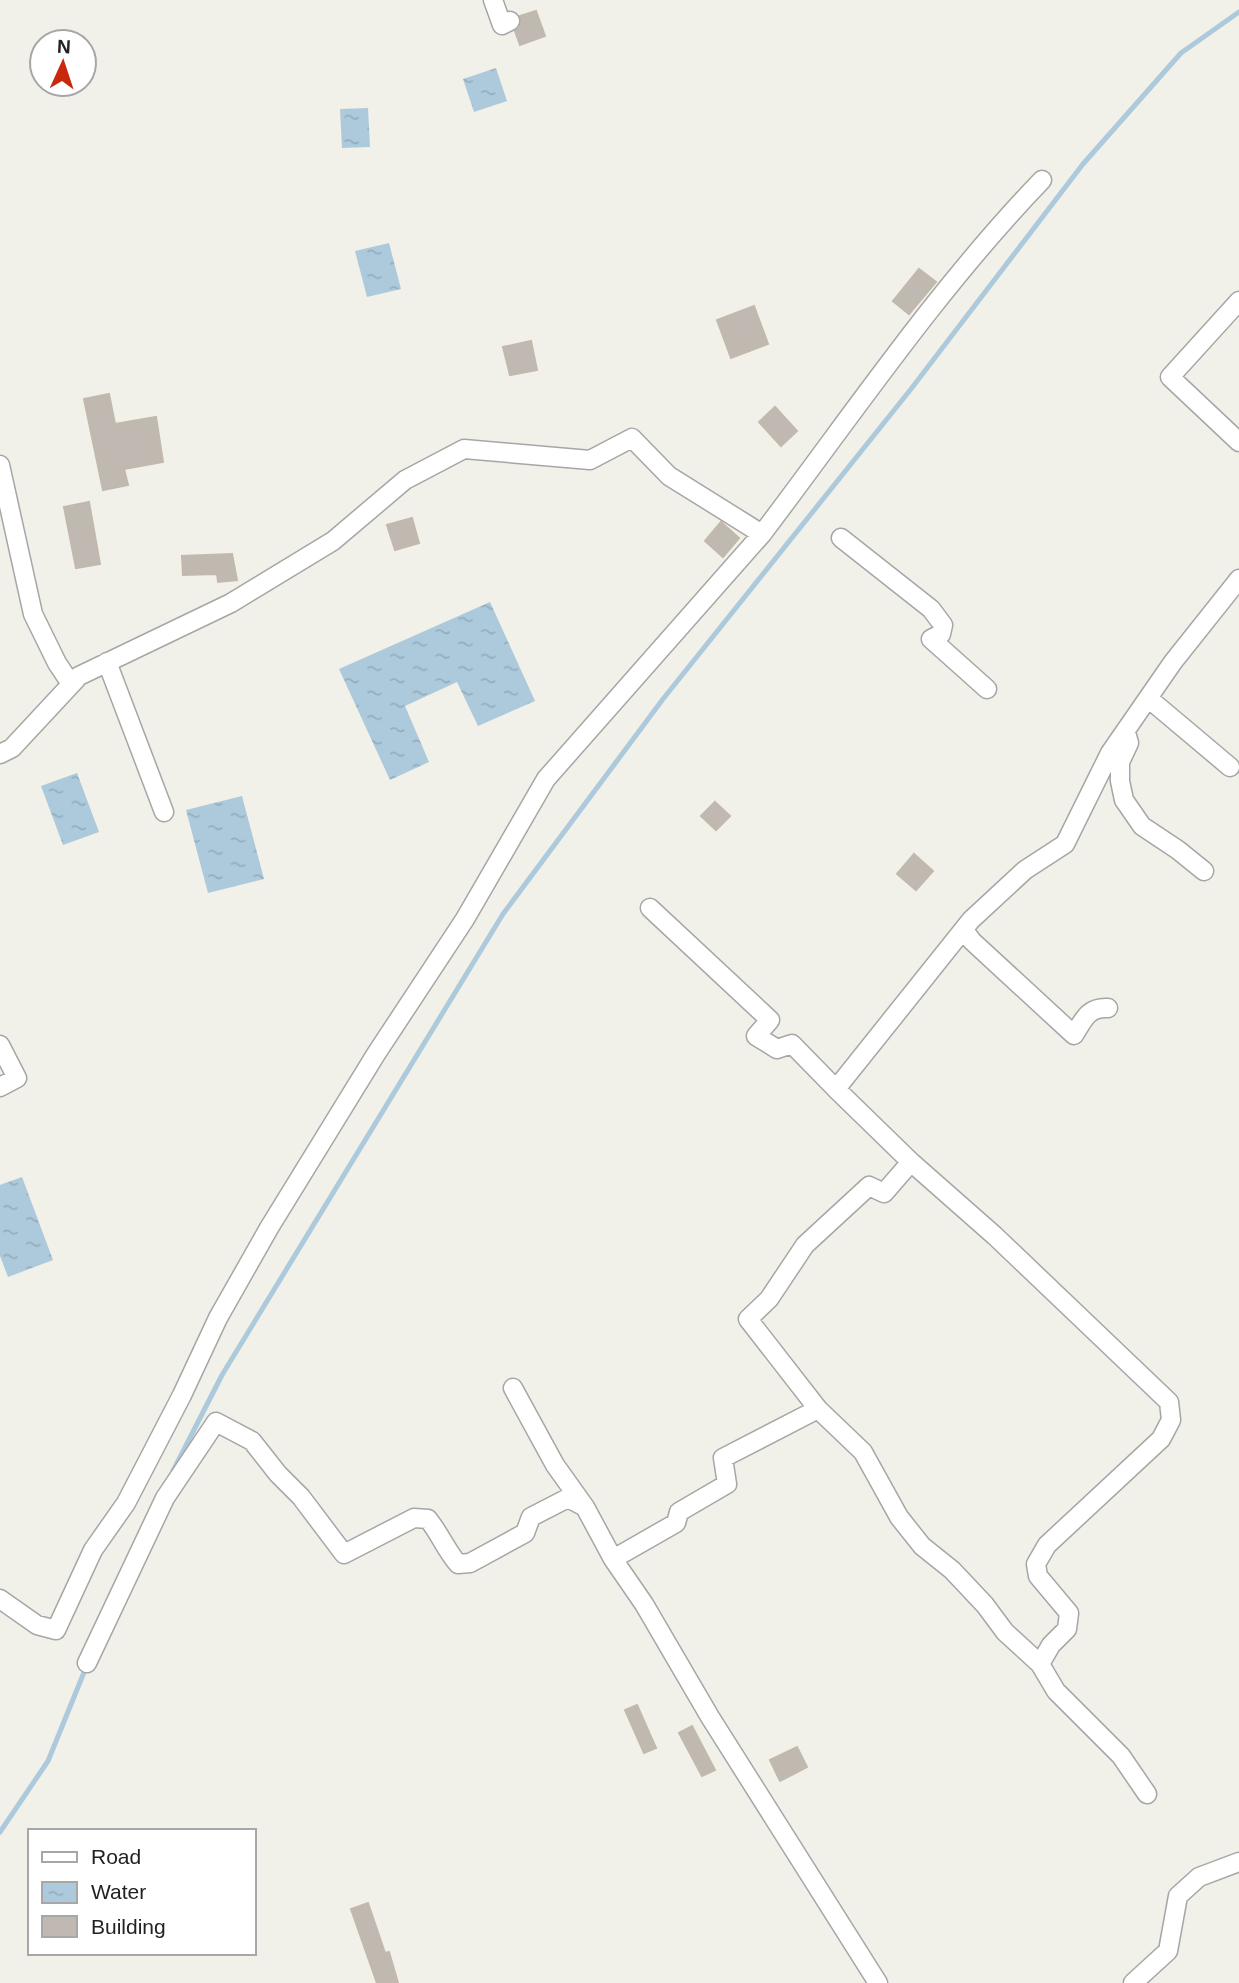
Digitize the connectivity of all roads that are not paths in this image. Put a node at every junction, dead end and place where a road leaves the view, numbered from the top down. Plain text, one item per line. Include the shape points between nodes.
1 (492, 0) edge
2 (510, 21) dead end
3 (1042, 180) dead end
4 (1239, 301) edge
5 (1239, 442) edge
6 (0, 465) edge
7 (762, 534) junction
8 (841, 538) dead end
9 (1239, 579) edge
10 (107, 662) junction
11 (71, 684) junction
12 (987, 689) dead end
13 (1148, 698) junction
14 (1126, 730) junction
15 (0, 754) edge
16 (1230, 766) dead end
17 (164, 811) dead end
18 (1204, 871) dead end
19 (650, 908) dead end
20 (964, 930) junction
21 (1108, 1008) dead end
22 (0, 1045) edge
23 (0, 1087) edge
24 (836, 1089) junction
25 (911, 1162) junction
26 (513, 1388) dead end
27 (818, 1409) junction
28 (585, 1507) junction
29 (613, 1559) junction
30 (0, 1599) edge
31 (87, 1663) dead end
32 (1040, 1664) junction
33 (1147, 1794) dead end
34 (1239, 1862) edge
35 (878, 1983) edge
36 (1133, 1983) edge

1 - 2 street via 502,25
3 - 7 street via 993,230
4 - 5 street via 1170,377
6 - 11 street via 33,614
7 - 10 street via 669,476 632,438 590,460 464,449 405,480 333,541 231,603
7 - 30 street via 545,779 465,919 269,1228 218,1318 126,1503 93,1550 56,1630 37,1625
8 - 12 street via 931,609 943,625 941,634 931,639
9 - 13 street
10 - 11 street
10 - 17 street
11 - 15 street via 12,748
13 - 14 street
13 - 16 street
14 - 18 street via 1129,743 1120,762 1124,800 1142,826
14 - 20 street via 1065,844 1025,870
19 - 24 street via 770,1020 756,1035 777,1049 792,1044
20 - 21 street via 1074,1035 1088,1012
20 - 24 street
22 - 23 street via 17,1079
24 - 25 street
25 - 27 street via 884,1193 869,1186 805,1245 769,1299 748,1319
25 - 32 street via 1169,1402 1171,1420 1161,1438 1046,1545 1036,1564 1038,1576 1069,1613 1067,1629
26 - 28 street via 555,1465
27 - 29 street via 723,1458 727,1484 679,1512 676,1523
27 - 32 street via 863,1452 899,1517 922,1546 952,1570 1005,1632
28 - 29 street
28 - 31 street via 568,1498 531,1517 526,1533 470,1563 458,1564 428,1519 414,1518 344,1554 252,1441 216,1422 165,1498
29 - 35 street
32 - 33 street via 1056,1691 1121,1756
34 - 36 street via 1199,1877 1178,1896 1168,1951

